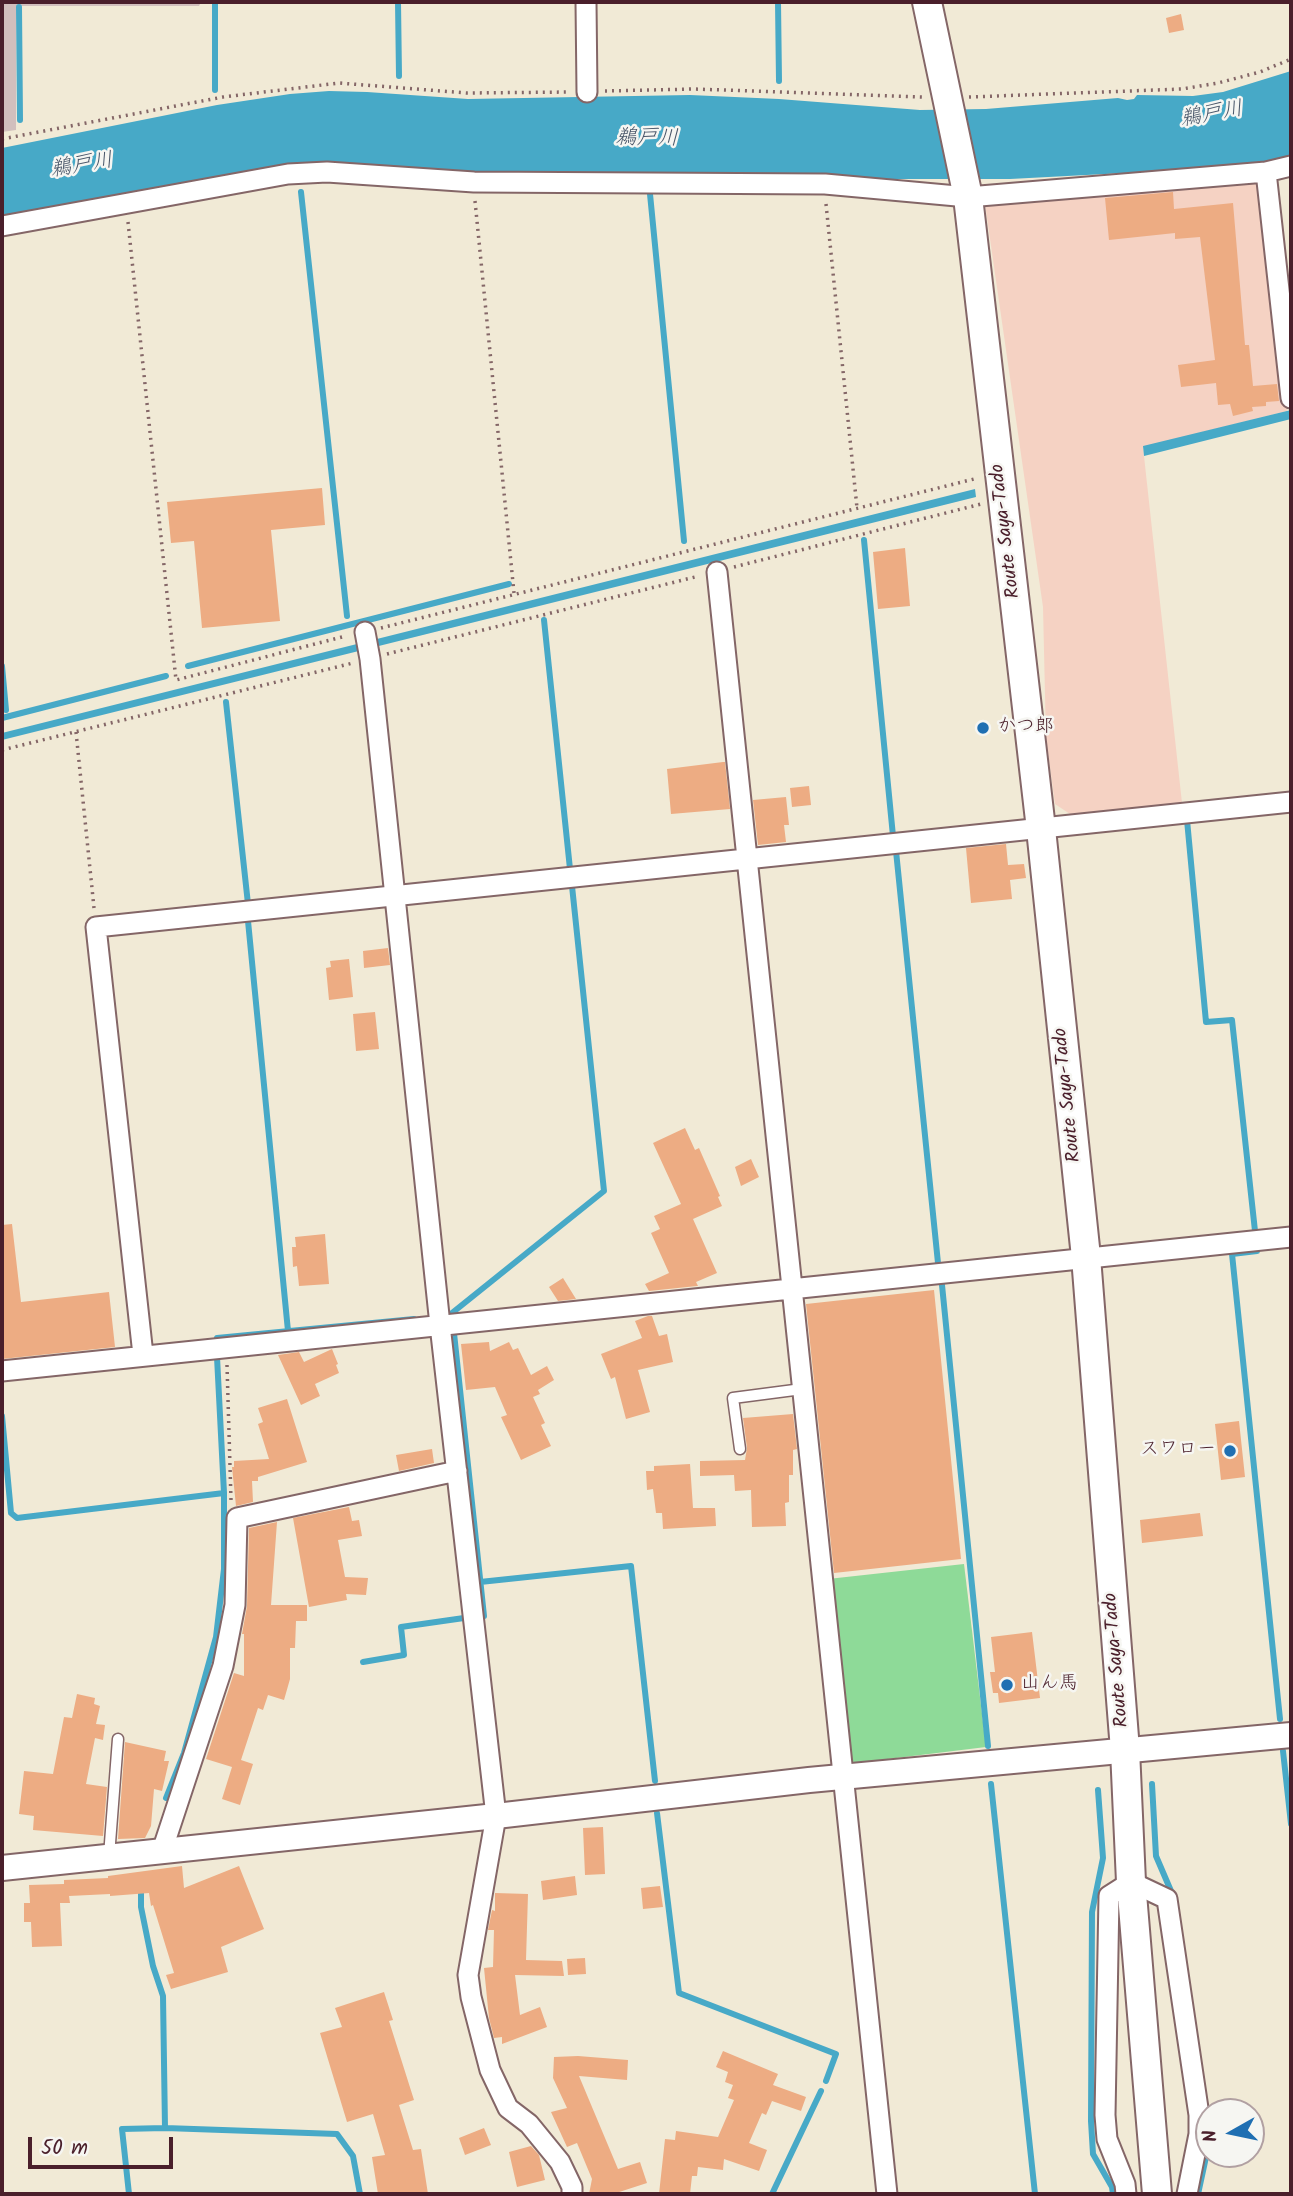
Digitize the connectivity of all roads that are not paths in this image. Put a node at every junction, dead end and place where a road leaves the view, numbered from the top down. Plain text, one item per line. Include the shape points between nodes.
1 (586, 2) edge
2 (927, 2) edge
3 (587, 92) road end
4 (1291, 166) edge
5 (1266, 172) junction
6 (967, 192) junction
7 (2, 226) edge
8 (1291, 398) edge
9 (717, 572) road end
10 (365, 632) road end
11 (1291, 802) edge
12 (1041, 829) junction
13 (748, 860) junction
14 (396, 896) junction
15 (1291, 1237) edge
16 (1086, 1257) junction
17 (792, 1288) junction
18 (440, 1325) junction
19 (143, 1355) junction
20 (2, 1371) edge
21 (802, 1390) junction
22 (740, 1449) dead end
23 (457, 1471) junction
24 (1291, 1735) edge
25 (118, 1739) dead end
26 (1125, 1750) junction
27 (844, 1778) junction
28 (496, 1816) junction
29 (162, 1851) junction
30 (109, 1857) junction
31 (2, 1868) edge
32 (1131, 1882) junction
33 (572, 2194) edge
34 (887, 2194) edge
35 (1126, 2194) edge
36 (1157, 2194) edge
37 (1187, 2194) edge

1 - 3 street
2 - 6 main road, Route Saya-Tado
4 - 5 street
5 - 6 street
5 - 8 street
6 - 7 street via 825,184 474,182 327,172 288,174
6 - 12 main road, Route Saya-Tado
9 - 13 street
10 - 14 street
11 - 12 street
12 - 13 street
12 - 16 main road, Route Saya-Tado
13 - 14 street
13 - 17 street
14 - 18 street
14 - 19 street via 96,927
15 - 16 street
16 - 17 street
16 - 26 main road, Route Saya-Tado
17 - 18 street
17 - 21 street
18 - 19 street
18 - 23 street
19 - 20 street
21 - 22 lane via 733,1398
21 - 27 street
23 - 28 street
23 - 29 street via 237,1518 235,1605 223,1666
24 - 26 street
25 - 30 lane
26 - 27 street
26 - 32 main road, Route Saya-Tado
27 - 28 street
27 - 34 street
28 - 29 street
28 - 33 street via 468,1975 471,1997 490,2070 508,2108 529,2124 561,2162
29 - 30 street
30 - 31 street
32 - 35 street via 1109,1896 1105,2102 1107,2138
32 - 36 main road, Route Saya-Tado
32 - 37 street via 1167,1899 1199,2115

